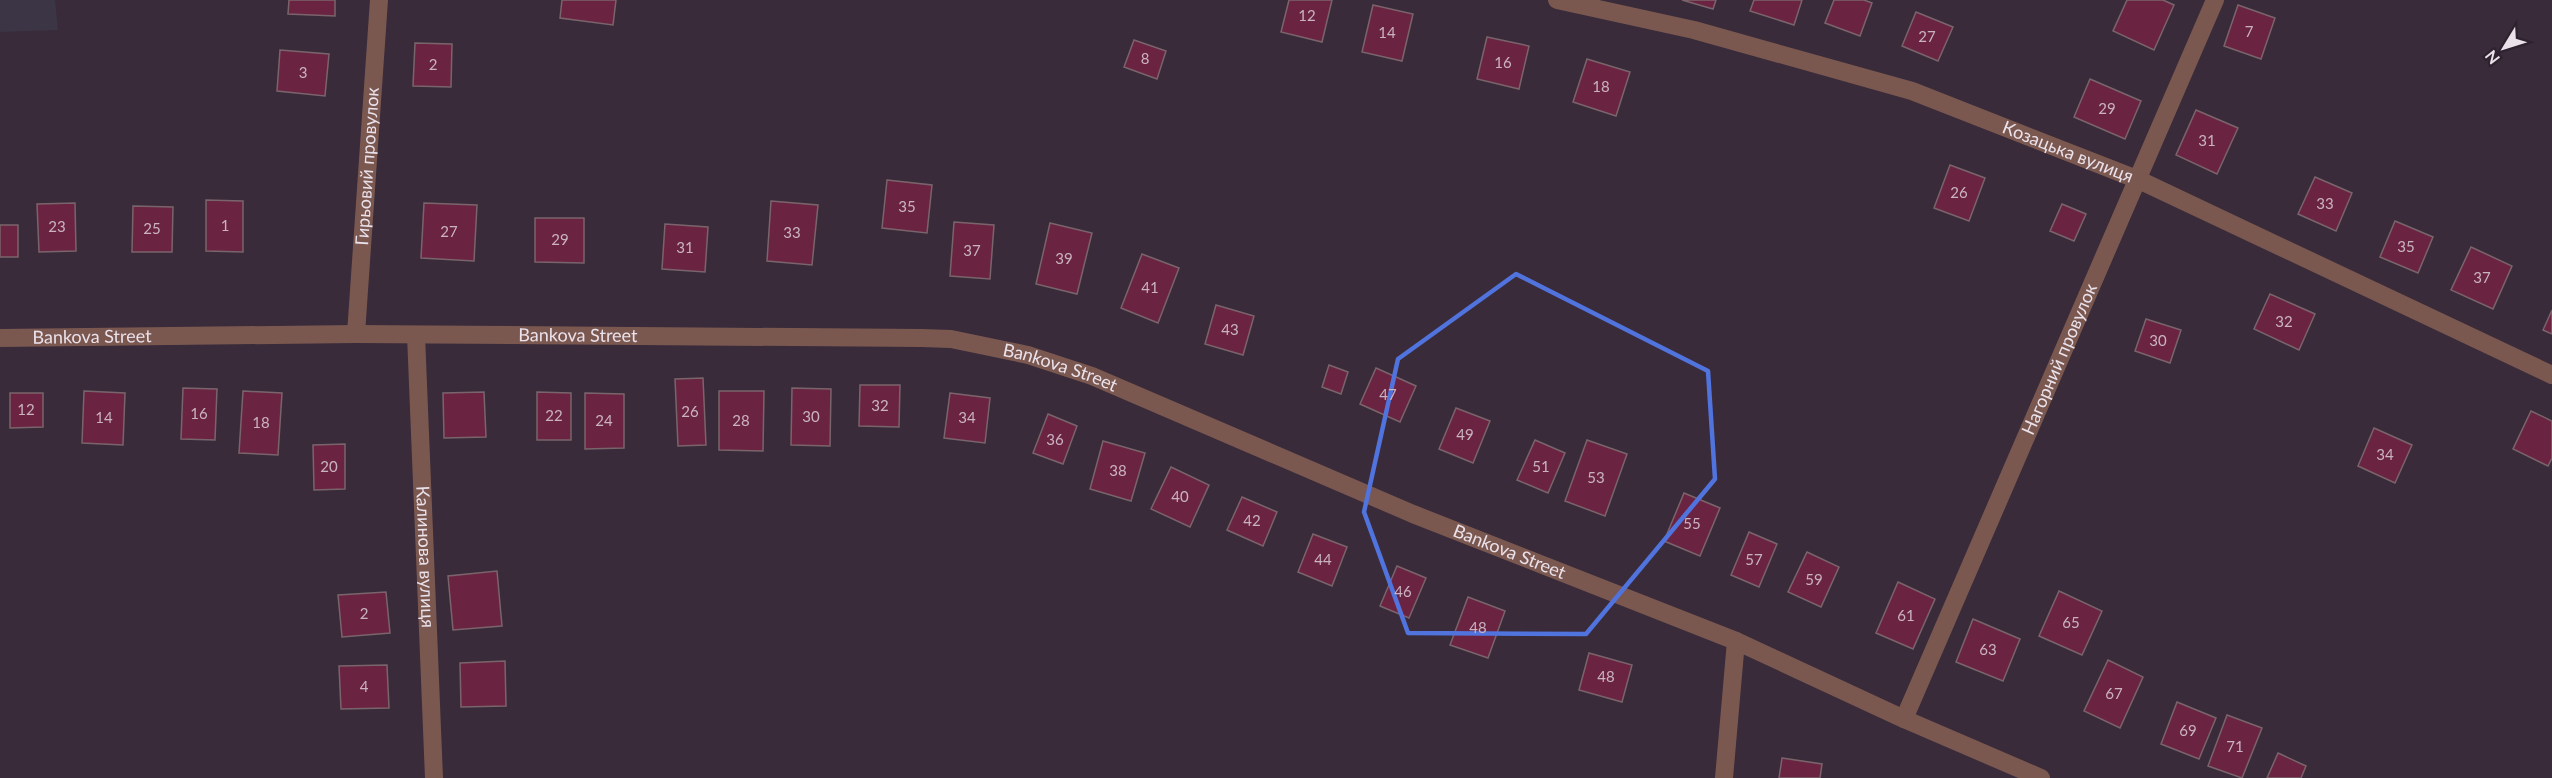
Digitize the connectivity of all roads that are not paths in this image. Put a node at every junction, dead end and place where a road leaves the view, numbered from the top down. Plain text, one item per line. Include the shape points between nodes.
1 (379, 0) edge
2 (1557, 0) edge
3 (2215, 0) edge
4 (2139, 180) junction
5 (356, 334) junction
6 (416, 335) junction
7 (0, 338) edge
8 (2552, 375) edge
9 (1736, 641) junction
10 (1904, 719) junction
11 (434, 778) edge
12 (1724, 778) edge
13 (2041, 778) edge

1 - 5 street, Гирьовий провулок
2 - 4 street, Козацька вулиця via 1694,30 1912,91
3 - 4 street, Нагорний провулок
4 - 8 street, Козацька вулиця
4 - 10 street, Нагорний провулок
5 - 6 street, Bankova Street
5 - 7 street, Bankova Street
6 - 9 street, Bankova Street via 921,338 951,339 1028,355 1092,376 1413,514
6 - 11 street, Калинова вулиця
9 - 10 street, Bankova Street
9 - 12 street
10 - 13 street, Bankova Street

